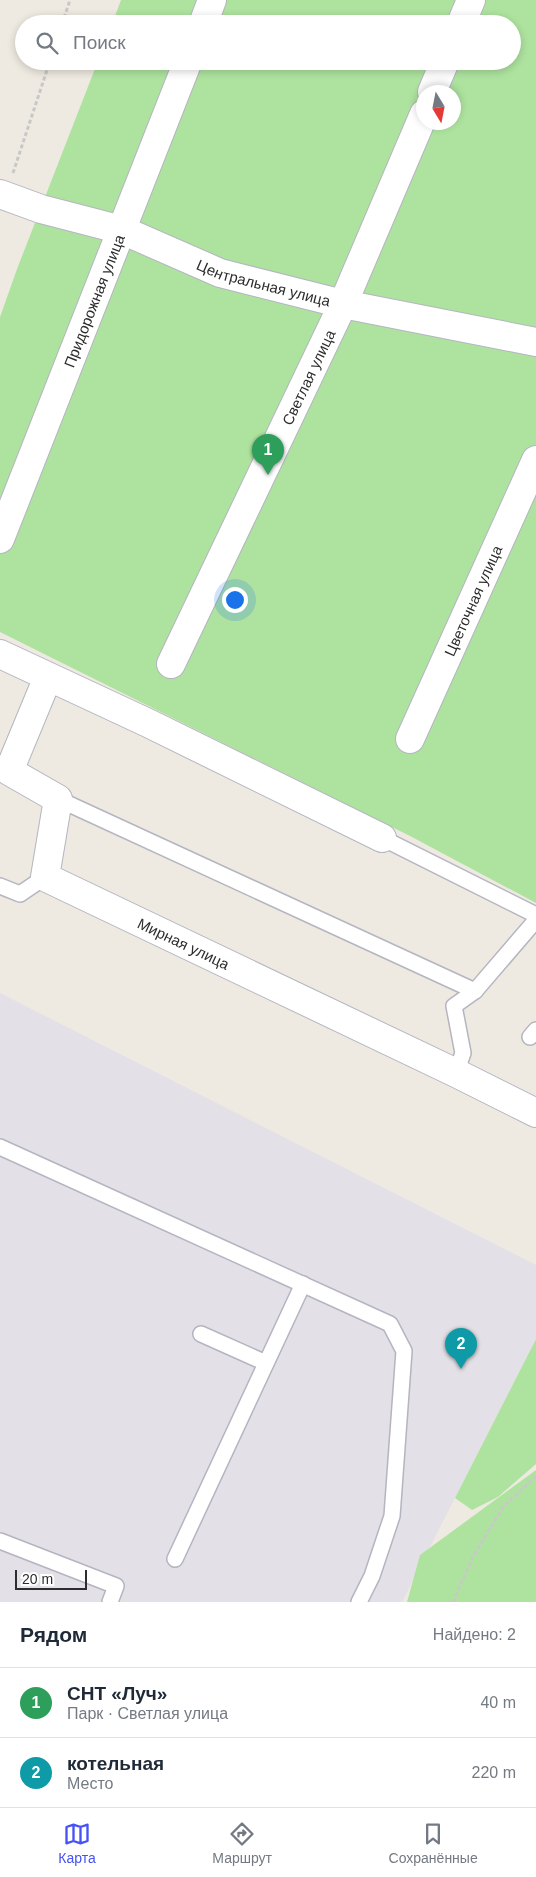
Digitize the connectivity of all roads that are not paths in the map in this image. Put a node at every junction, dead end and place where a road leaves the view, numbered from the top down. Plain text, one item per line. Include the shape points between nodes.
1 (212, 0) edge
2 (471, 0) edge
3 (206, 15) edge
4 (465, 15) edge
5 (184, 70) edge
6 (442, 70) edge
7 (435, 85) edge
8 (417, 130) edge
9 (3, 195) edge
10 (122, 230) junction
11 (343, 304) junction
12 (536, 342) edge
13 (536, 460) edge
14 (0, 539) edge
15 (0, 654) edge
16 (170, 664) dead end
17 (48, 677) junction
18 (410, 739) dead end
19 (58, 799) junction
20 (382, 838) joint
21 (45, 877) junction
22 (0, 886) edge
23 (536, 915) edge
24 (536, 920) edge
25 (475, 991) junction
26 (456, 1073) junction
27 (536, 1114) edge
28 (0, 1148) edge
29 (303, 1284) junction
30 (201, 1334) dead end
31 (266, 1363) junction
32 (0, 1541) edge
33 (175, 1559) dead end
34 (110, 1602) edge
35 (359, 1602) edge

1 - 3 street
2 - 4 street
5 - 10 street, Придорожная улица
6 - 7 street
8 - 11 street, Светлая улица
9 - 10 street, Центральная улица via 41,209
10 - 11 street, Центральная улица via 220,273
10 - 14 street, Придорожная улица
11 - 12 street, Центральная улица
11 - 16 street, Светлая улица
13 - 18 street, Цветочная улица
15 - 17 street
17 - 19 street via 9,771
17 - 20 street
19 - 21 street
19 - 25 lane
20 - 23 lane
21 - 22 lane via 20,894
21 - 26 street, Мирная улица
24 - 25 lane
25 - 26 lane via 454,1006 463,1054
26 - 27 street, Мирная улица
28 - 29 lane
29 - 31 lane
29 - 35 lane via 390,1324 404,1351 392,1516 372,1576
30 - 31 lane
31 - 33 lane
32 - 34 lane via 116,1586

